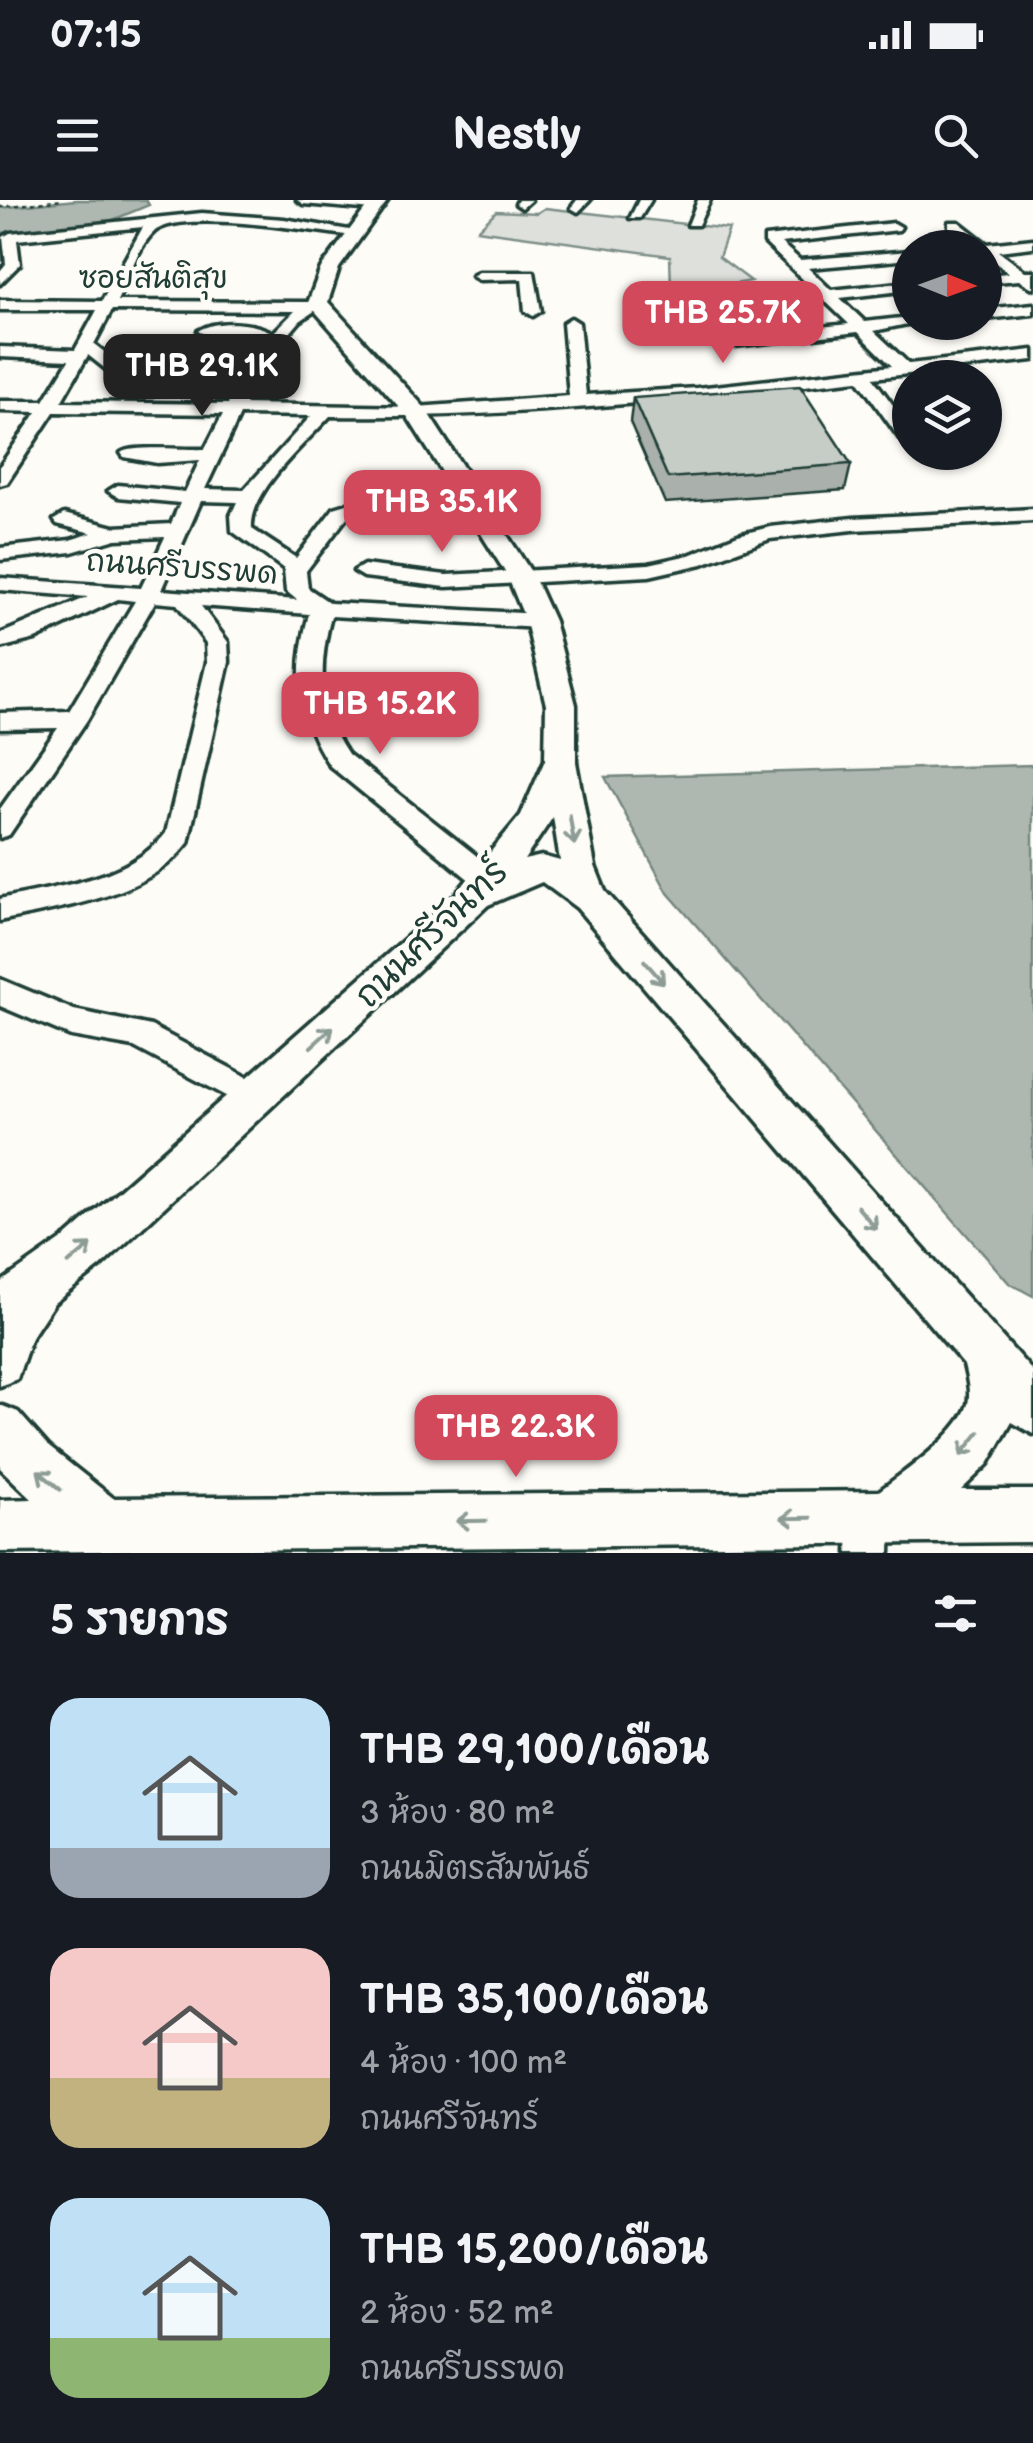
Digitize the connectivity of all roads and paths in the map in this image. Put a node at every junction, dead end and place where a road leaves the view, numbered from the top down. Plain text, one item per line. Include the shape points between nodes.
1 (63, 200) edge
2 (303, 200) edge
3 (644, 200) edge
4 (704, 200) edge
5 (377, 203) edge
6 (0, 207) edge
7 (244, 212) dead end
8 (168, 215) junction
9 (635, 215) dead end
10 (693, 222) dead end
11 (954, 224) dead end
12 (894, 227) dead end
13 (269, 228) junction
14 (962, 230) edge
15 (354, 232) junction
16 (5, 237) edge
17 (1033, 243) edge
18 (1002, 246) edge
19 (892, 256) edge
20 (1002, 260) edge
21 (797, 265) junction
22 (479, 276) dead end
23 (1029, 278) edge
24 (1002, 279) edge
25 (0, 280) edge
26 (892, 288) edge
27 (827, 294) junction
28 (108, 304) junction
29 (312, 304) junction
30 (0, 305) edge
31 (736, 305) dead end
32 (1033, 309) edge
33 (534, 311) dead end
34 (1002, 312) edge
35 (570, 323) dead end
36 (892, 324) edge
37 (861, 327) junction
38 (206, 331) dead end
39 (736, 341) dead end
40 (273, 346) junction
41 (81, 349) junction
42 (0, 352) edge
43 (1033, 355) edge
44 (895, 360) edge
45 (990, 360) edge
46 (892, 371) edge
47 (862, 374) junction
48 (131, 380) junction
49 (578, 401) junction
50 (0, 406) edge
51 (48, 406) junction
52 (117, 409) junction
53 (234, 410) junction
54 (325, 411) junction
55 (416, 412) junction
56 (892, 416) edge
57 (130, 453) dead end
58 (210, 454) junction
59 (0, 478) edge
60 (118, 491) dead end
61 (248, 496) junction
62 (472, 496) junction
63 (193, 497) junction
64 (1033, 515) edge
65 (64, 520) dead end
66 (178, 530) junction
67 (114, 533) junction
68 (0, 554) edge
69 (296, 570) junction
70 (364, 570) dead end
71 (520, 576) junction
72 (0, 584) edge
73 (114, 593) junction
74 (148, 596) junction
75 (185, 600) junction
76 (322, 606) junction
77 (540, 622) junction
78 (0, 641) edge
79 (73, 719) junction
80 (0, 721) edge
81 (561, 760) junction
82 (3, 821) edge
83 (478, 892) junction
84 (590, 898) junction
85 (0, 910) edge
86 (0, 992) edge
87 (255, 1097) junction
88 (40, 1286) junction
89 (0, 1309) edge
90 (985, 1354) junction
91 (0, 1362) edge
92 (1033, 1387) edge
93 (1033, 1410) edge
94 (0, 1430) edge
95 (1033, 1516) edge
96 (104, 1525) junction
97 (0, 1526) edge
98 (876, 1529) edge

1 - 6 path
2 - 5 street
3 - 9 street
4 - 10 street
5 - 15 main road
7 - 13 street via 277,215
8 - 13 street
8 - 16 street
8 - 28 street via 142,236
11 - 14 street
12 - 21 street via 770,240
13 - 15 street
15 - 29 main road
16 - 25 street via 13,264
17 - 18 street
19 - 21 street
20 - 23 street
21 - 27 street
22 - 33 street via 529,276
23 - 24 street
26 - 27 street
27 - 31 street
27 - 37 street
28 - 29 street, ซอยสันติสุข
28 - 30 street, ซอยสันติสุข
28 - 41 street
29 - 40 street
29 - 55 main road, ถนนศรีจันทร์
32 - 34 street
35 - 49 street
36 - 37 street
37 - 39 street
37 - 44 street
38 - 40 street via 256,330
40 - 48 street
40 - 53 street
41 - 42 street
41 - 48 street
41 - 51 street
43 - 45 street
46 - 47 street
47 - 49 street
47 - 56 street
48 - 52 street
49 - 55 street
50 - 51 street
51 - 52 street
51 - 59 street
52 - 53 street
53 - 54 street
53 - 58 street
54 - 55 street
54 - 61 street
55 - 62 main road, ถนนศรีจันทร์
57 - 58 street
58 - 63 street
60 - 63 street
61 - 63 street
61 - 69 street via 242,531
62 - 69 street via 348,509
62 - 71 main road, ถนนศรีจันทร์
63 - 66 street
64 - 71 street via 853,524 744,538 669,567
65 - 67 street
66 - 67 street
66 - 74 street
67 - 68 street via 72,546
69 - 76 street via 297,591
70 - 71 street via 446,581
71 - 77 main road, ถนนศรีจันทร์
72 - 73 street, ถนนศรีบรรพด
73 - 74 street, ถนนศรีบรรพด
73 - 78 street
74 - 75 street, ถนนศรีบรรพด
74 - 79 street
75 - 76 street, ถนนศรีบรรพด
75 - 85 street via 216,642 218,662 173,848 128,876
76 - 77 street, ถนนศรีบรรพด
76 - 83 street via 308,655 308,683 329,748
77 - 81 main road, ถนนศรีจันทร์ via 561,705
79 - 80 street
79 - 82 street
81 - 83 main road, ถนนศรีจันทร์ via 535,821
81 -> 84 main road via 578,866
83 - 84 main road via 534,868 553,869
87 -> 83 main road, ถนนศรีจันทร์
84 -> 90 main road
86 - 87 street via 71,1023 140,1035
88 -> 87 main road, ถนนศรีจันทร์
88 - 89 main road, ถนนศรีจันทร์
88 - 91 main road via 11,1326
90 - 92 main road
90 - 93 main road
90 -> 98 main road via 994,1396 986,1424 960,1456
96 -> 94 main road
95 - 98 main road
96 - 97 main road
98 -> 96 main road

